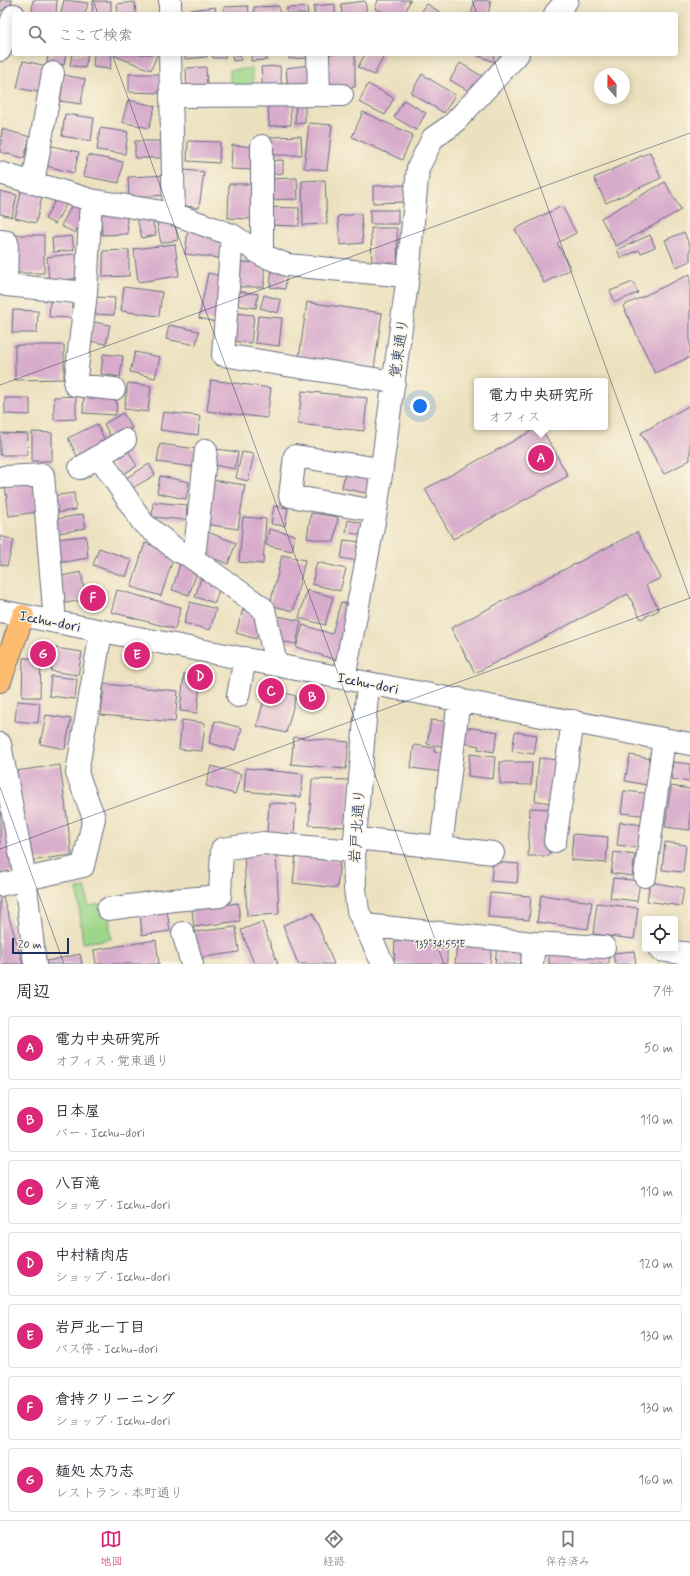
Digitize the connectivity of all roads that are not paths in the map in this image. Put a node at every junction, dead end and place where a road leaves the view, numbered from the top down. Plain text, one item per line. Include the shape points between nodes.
1 (20, 0) edge
2 (170, 0) edge
3 (567, 0) edge
4 (16, 12) edge
5 (170, 12) edge
6 (557, 12) edge
7 (12, 22) edge
8 (0, 50) edge
9 (170, 56) edge
10 (318, 56) edge
11 (516, 56) edge
12 (53, 73) dead end
13 (319, 95) junction
14 (342, 95) dead end
15 (171, 96) junction
16 (262, 146) dead end
17 (0, 173) edge
18 (33, 183) junction
19 (91, 200) junction
20 (174, 214) junction
21 (232, 235) junction
22 (0, 241) edge
23 (262, 255) junction
24 (408, 276) junction
25 (86, 293) junction
26 (394, 382) junction
27 (114, 389) dead end
28 (125, 440) dead end
29 (206, 450) dead end
30 (99, 456) junction
31 (80, 468) dead end
32 (380, 470) junction
33 (4, 477) dead end
34 (376, 511) junction
35 (188, 555) junction
36 (0, 611) edge
37 (23, 616) junction
38 (55, 622) junction
39 (101, 632) junction
40 (245, 658) junction
41 (276, 664) junction
42 (344, 678) junction
43 (0, 681) edge
44 (368, 684) junction
45 (238, 696) dead end
46 (459, 699) junction
47 (573, 721) junction
48 (664, 739) junction
49 (0, 744) edge
50 (690, 744) edge
51 (555, 841) dead end
52 (355, 845) junction
53 (442, 848) junction
54 (493, 854) dead end
55 (645, 876) dead end
56 (25, 878) junction
57 (0, 885) edge
58 (108, 909) dead end
59 (176, 915) junction
60 (365, 925) junction
61 (604, 947) dead end
62 (675, 952) edge
63 (533, 954) edge
64 (690, 954) edge
65 (380, 963) edge
66 (35, 964) edge
67 (192, 964) edge

1 - 4 street
2 - 5 street
3 - 6 street
7 - 8 street
9 - 15 street
10 - 13 street
11 - 24 street, 覚東通り via 452,125 433,138 418,168
12 - 18 street
13 - 14 street
13 - 15 street
15 - 20 street
16 - 23 street
17 - 18 street
18 - 19 street
19 - 20 street
19 - 25 street
20 - 21 street
21 - 23 street
21 - 26 street via 223,355
22 - 25 street via 7,242 6,286
23 - 24 street via 287,265
24 - 26 street, 覚東通り
25 - 27 street via 75,385
26 - 32 street, 覚東通り
28 - 30 street
29 - 35 street via 195,549
30 - 31 street
30 - 35 street via 143,523 178,551
32 - 34 street, 覚東通り
32 - 34 street via 295,456 290,496
33 - 38 street via 43,475
34 - 42 street, 覚東通り
35 - 41 street via 264,609
36 - 37 street, Icchu-dori
37 - 38 street, Icchu-dori
37 - 43 main road
38 - 39 street, Icchu-dori
39 - 40 street, Icchu-dori
39 - 56 street via 77,773 94,818 83,866
40 - 41 street, Icchu-dori
40 - 45 street
41 - 42 street, Icchu-dori
42 - 44 street, Icchu-dori
44 - 46 street, Icchu-dori
44 - 52 street, 岩戸北通り
46 - 47 street, Icchu-dori
46 - 53 street
47 - 48 street, Icchu-dori
47 - 51 street
48 - 50 street, Icchu-dori
48 - 55 street
49 - 56 street
52 - 53 street
52 - 59 street via 263,843 222,849 220,896
52 - 60 street, 岩戸北通り via 356,897 358,911
53 - 54 street
56 - 57 street
56 - 66 street
58 - 59 street
59 - 67 street
60 - 63 street
60 - 65 street, 岩戸北通り
61 - 63 street
62 - 64 street

